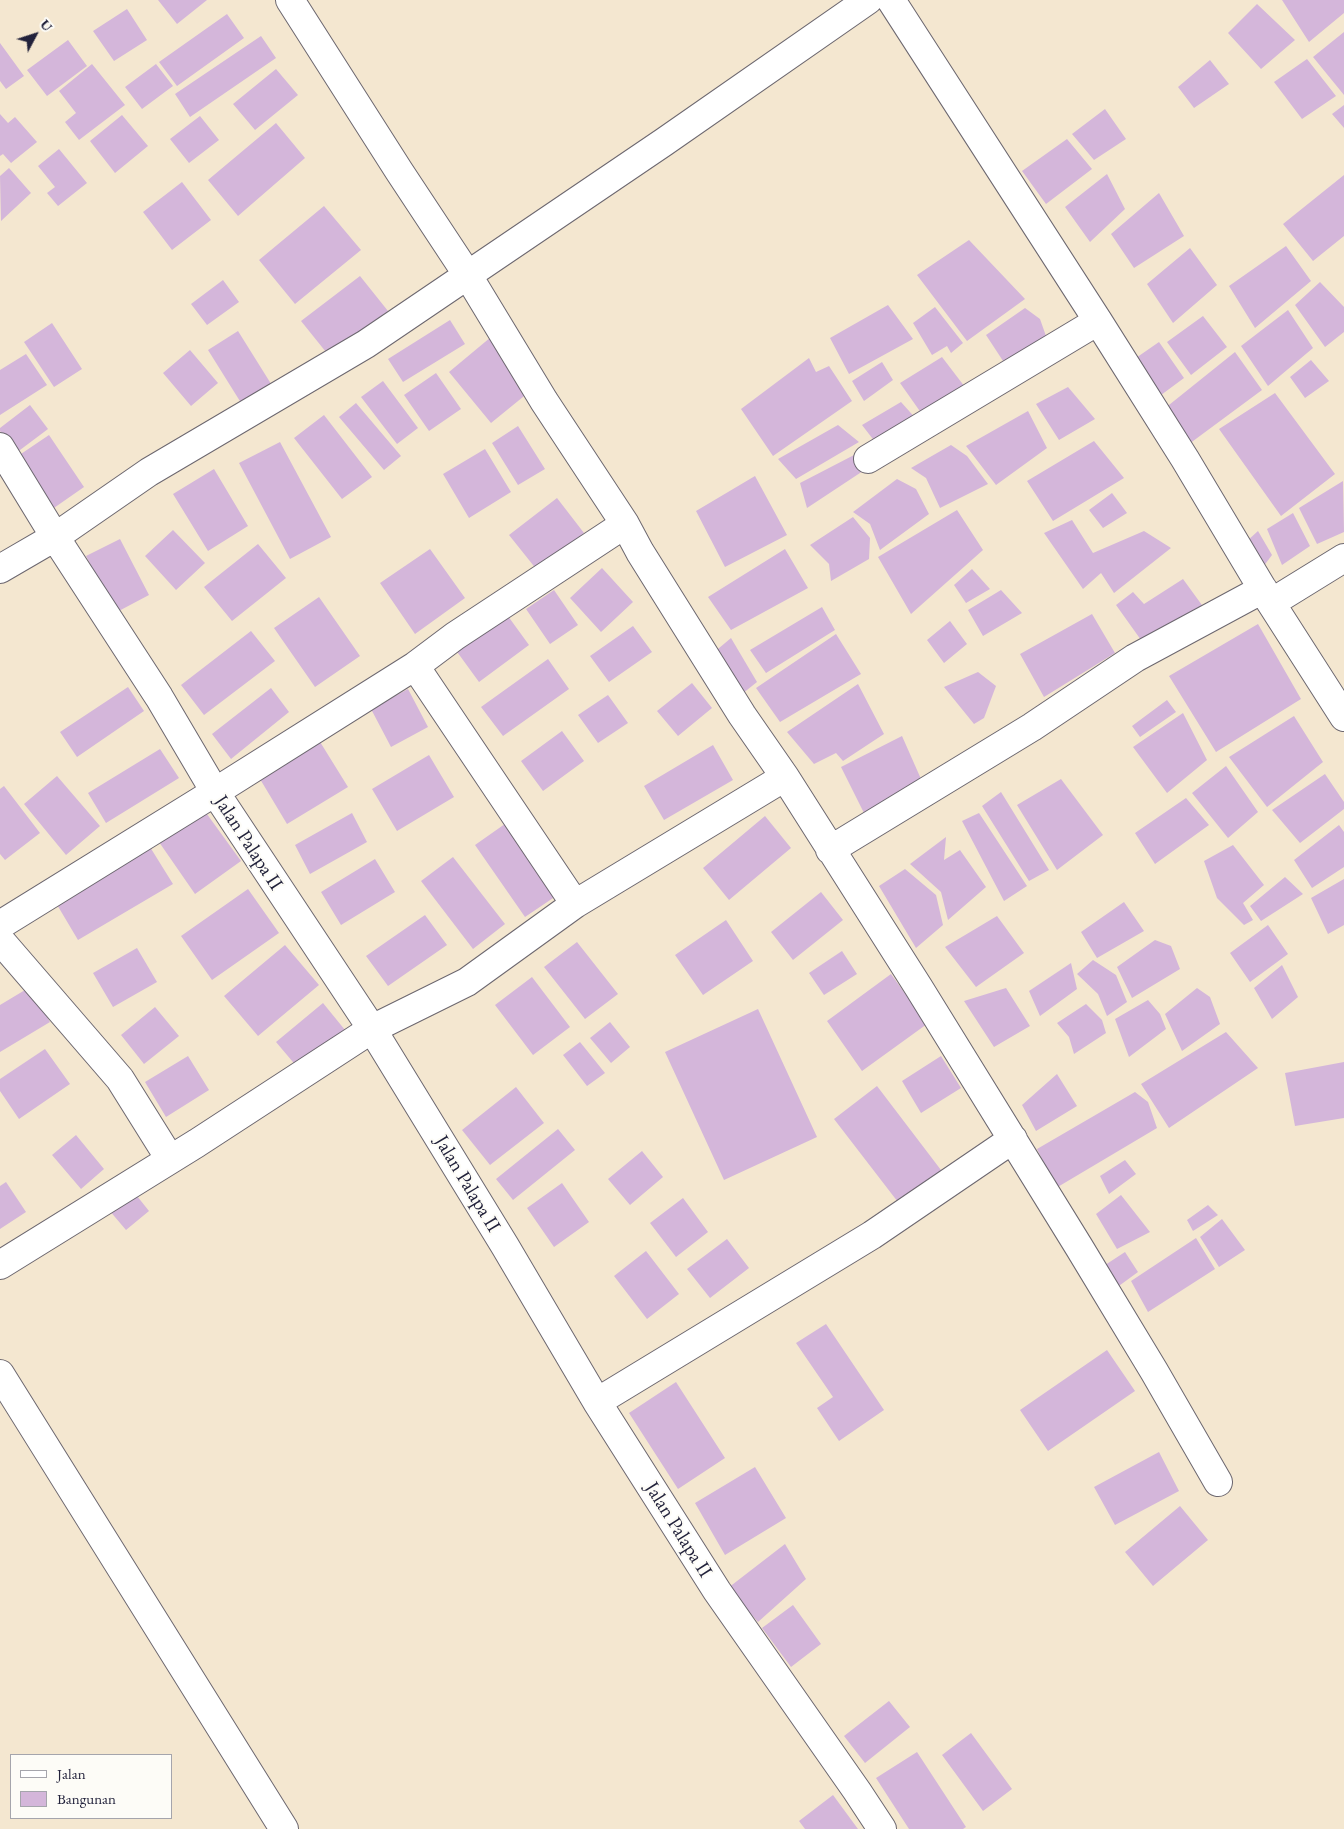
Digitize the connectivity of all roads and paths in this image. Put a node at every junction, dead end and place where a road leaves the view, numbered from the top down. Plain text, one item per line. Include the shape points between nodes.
1 (290, 0) edge
2 (868, 0) edge
3 (891, 0) edge
4 (468, 274) junction
5 (1098, 321) junction
6 (0, 447) edge
7 (868, 459) dead end
8 (625, 524) junction
9 (54, 537) junction
10 (1344, 558) edge
11 (0, 569) edge
12 (1267, 596) junction
13 (415, 666) junction
14 (1344, 717) edge
15 (785, 777) junction
16 (215, 792) junction
17 (830, 850) junction
18 (575, 904) junction
19 (0, 925) edge
20 (0, 940) edge
21 (372, 1028) junction
22 (1013, 1139) junction
23 (170, 1159) junction
24 (0, 1265) edge
25 (0, 1374) edge
26 (597, 1402) junction
27 (1218, 1482) dead end
28 (284, 1829) edge
29 (882, 1829) edge

1 - 4 street
2 - 4 street
3 - 5 street
4 - 8 street via 544,401
4 - 9 street via 366,344 149,472
5 - 7 street
5 - 12 street
6 - 9 street, Jalan Palapa II
8 - 13 street via 454,636
8 - 15 street via 742,715
9 - 11 street
9 - 16 street, Jalan Palapa II via 159,697
10 - 12 street
12 - 14 street
12 - 17 street via 1135,658 1032,727
13 - 16 street
13 - 18 street
15 - 17 street
15 - 18 street
16 - 19 street
16 - 21 street, Jalan Palapa II
17 - 22 street
18 - 21 street via 467,982
20 - 23 street via 120,1079
21 - 23 street
21 - 26 street, Jalan Palapa II
22 - 26 street via 872,1235
22 - 27 street
23 - 24 street
25 - 28 street
26 - 29 street, Jalan Palapa II via 717,1592

